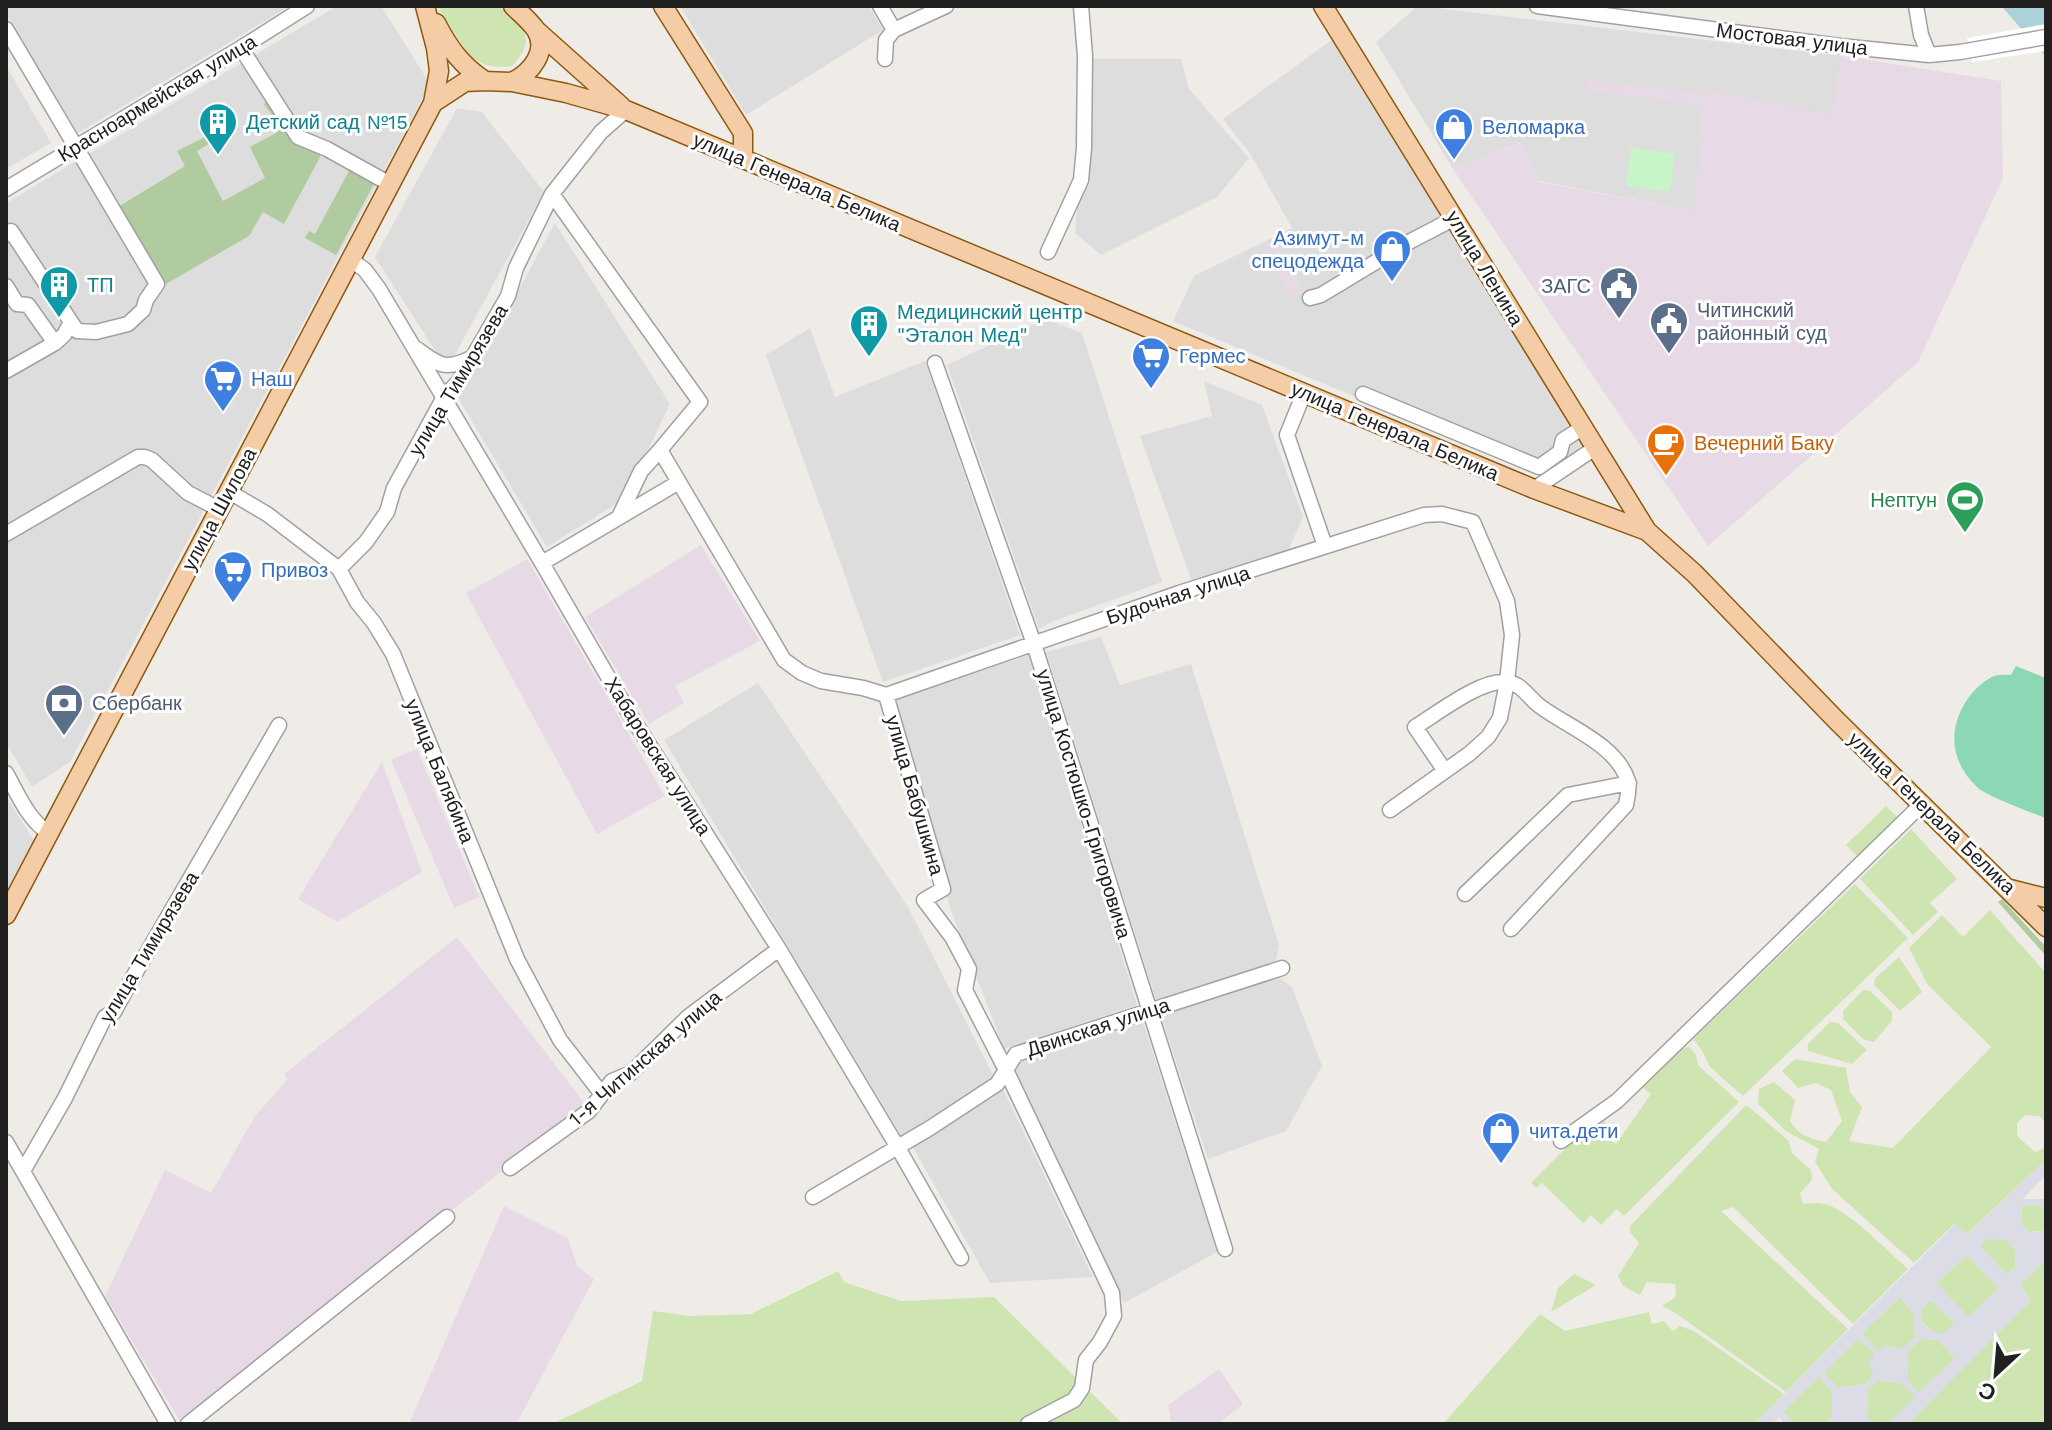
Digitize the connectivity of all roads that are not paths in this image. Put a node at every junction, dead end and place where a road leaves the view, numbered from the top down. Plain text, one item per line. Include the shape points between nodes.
1 (307, 6) edge
2 (426, 6) edge
3 (513, 6) edge
4 (663, 6) edge
5 (880, 6) edge
6 (946, 6) edge
7 (1081, 6) edge
8 (1323, 6) edge
9 (1537, 6) edge
10 (1916, 6) edge
11 (1555, 7) edge
12 (6, 29) edge
13 (536, 30) junction
14 (894, 30) junction
15 (2046, 37) edge
16 (241, 48) junction
17 (1929, 55) junction
18 (885, 59) dead end
19 (485, 81) junction
20 (512, 82) junction
21 (433, 103) junction
22 (626, 110) junction
23 (77, 147) junction
24 (743, 159) junction
25 (390, 184) junction
26 (6, 189) edge
27 (552, 194) junction
28 (1455, 218) junction
29 (6, 234) edge
30 (1048, 252) dead end
31 (350, 259) junction
32 (6, 286) edge
33 (1310, 298) dead end
34 (71, 322) junction
35 (55, 343) junction
36 (413, 346) junction
37 (473, 356) junction
38 (935, 363) dead end
39 (6, 371) edge
40 (1304, 393) junction
41 (1363, 394) dead end
42 (444, 397) junction
43 (1582, 428) junction
44 (1595, 448) junction
45 (660, 450) junction
46 (679, 482) junction
47 (1534, 489) junction
48 (228, 491) junction
49 (219, 509) junction
50 (619, 518) junction
51 (1647, 531) junction
52 (6, 534) edge
53 (1325, 546) junction
54 (542, 563) junction
55 (339, 569) junction
56 (1034, 644) junction
57 (1507, 682) junction
58 (886, 695) junction
59 (279, 725) dead end
60 (1445, 771) junction
61 (6, 773) edge
62 (1629, 783) junction
63 (1923, 803) junction
64 (1390, 810) dead end
65 (49, 833) junction
66 (2010, 889) junction
67 (1465, 894) dead end
68 (2046, 898) edge
69 (6, 915) edge
70 (2046, 927) edge
71 (1511, 929) dead end
72 (779, 949) junction
73 (1282, 968) dead end
74 (1150, 1011) junction
75 (1005, 1068) junction
76 (601, 1093) junction
77 (1561, 1141) dead end
78 (6, 1142) edge
79 (897, 1146) junction
80 (510, 1168) dead end
81 (23, 1171) junction
82 (813, 1197) dead end
83 (447, 1217) dead end
84 (1225, 1249) dead end
85 (961, 1258) dead end
86 (168, 1424) edge
87 (188, 1424) edge
88 (1028, 1424) edge

1 - 16 street, Красноармейская улица
2 - 19 main road via 457,59
2 - 21 main road via 439,71
3 - 13 main road
4 - 24 main road via 743,133
5 - 14 street
6 - 14 street
7 - 30 street via 1081,180
8 - 28 main road, улица Ленина
9 - 11 street, Мостовая улица
10 - 17 street
11 - 17 street, Мостовая улица
12 - 23 street
13 - 20 main road via 536,61
13 - 22 main road
14 - 18 street via 886,40
15 - 17 street, Мостовая улица
16 - 23 street, Красноармейская улица
16 - 25 street via 298,137
19 - 20 main road
19 - 21 main road via 465,82
20 - 22 main road
21 - 25 main road, улица Шилова
22 - 24 main road, улица Генерала Белика
22 - 27 street, улица Тимирязева via 601,132
23 - 26 street, Красноармейская улица
23 - 34 street via 157,284 128,324 96,332 77,331
24 - 40 main road, улица Генерала Белика
25 - 31 main road, улица Шилова
27 - 37 street, улица Тимирязева via 508,296
27 - 45 street via 700,402
28 - 33 street
28 - 43 main road, улица Ленина
29 - 34 street via 11,231
31 - 36 street, Хабаровская улица via 365,270
31 - 48 main road, улица Шилова
32 - 35 street via 17,304 28,305
34 - 35 street
35 - 39 street
36 - 37 street via 443,366
36 - 42 street, Хабаровская улица
37 - 42 street, улица Тимирязева
38 - 56 street, улица Костюшко-Григоровича
40 - 47 main road, улица Генерала Белика
40 - 53 street via 1287,435
41 - 43 street via 1539,467
42 - 54 street, Хабаровская улица
42 - 55 street, улица Тимирязева via 394,488 387,512
43 - 44 main road, улица Ленина
44 - 47 street
44 - 51 main road, улица Ленина
45 - 46 street, улица Бабушкина
45 - 50 street via 641,471
46 - 50 street
46 - 58 street, улица Бабушкина via 784,660 821,681
47 - 51 main road, улица Генерала Белика
48 - 49 main road, улица Шилова
48 - 55 street, улица Балябина
49 - 52 street via 188,493 152,460 138,457
49 - 65 main road, улица Шилова
50 - 54 street
51 - 63 main road, улица Генерала Белика
53 - 56 street, Будочная улица
53 - 57 street, Будочная улица via 1424,515 1473,522 1507,601 1512,635
54 - 72 street, Хабаровская улица via 629,713
55 - 76 street, улица Балябина via 393,654 517,959 560,1040
56 - 58 street, Будочная улица
56 - 74 street, улица Костюшко-Григоровича
57 - 60 street via 1500,718 1488,737
57 - 60 street via 1483,685 1415,727
57 - 62 street via 1604,749
58 - 75 street, улица Бабушкина via 943,889 924,900 969,969 965,990
59 - 81 street, улица Тимирязева via 114,1012 105,1017
60 - 64 street
61 - 65 street via 33,820
62 - 67 street via 1568,795
62 - 71 street via 1626,805
63 - 66 main road, улица Генерала Белика
63 - 77 street via 1617,1101
65 - 69 main road, улица Шилова
66 - 68 main road
66 - 70 main road, улица Генерала Белика
72 - 76 street, 1-я Читинская улица via 689,1016 631,1073
72 - 79 street, Хабаровская улица
73 - 74 street, Двинская улица
74 - 75 street, Двинская улица via 1016,1054
74 - 84 street, улица Костюшко-Григоровича
75 - 79 street, Двинская улица via 997,1084
75 - 88 street, улица Бабушкина via 1112,1293 1114,1316 1086,1360 1082,1388 1074,1400
76 - 80 street, 1-я Читинская улица via 589,1111
78 - 81 street
79 - 82 street, Двинская улица
79 - 85 street, Хабаровская улица
81 - 86 street
83 - 87 street

